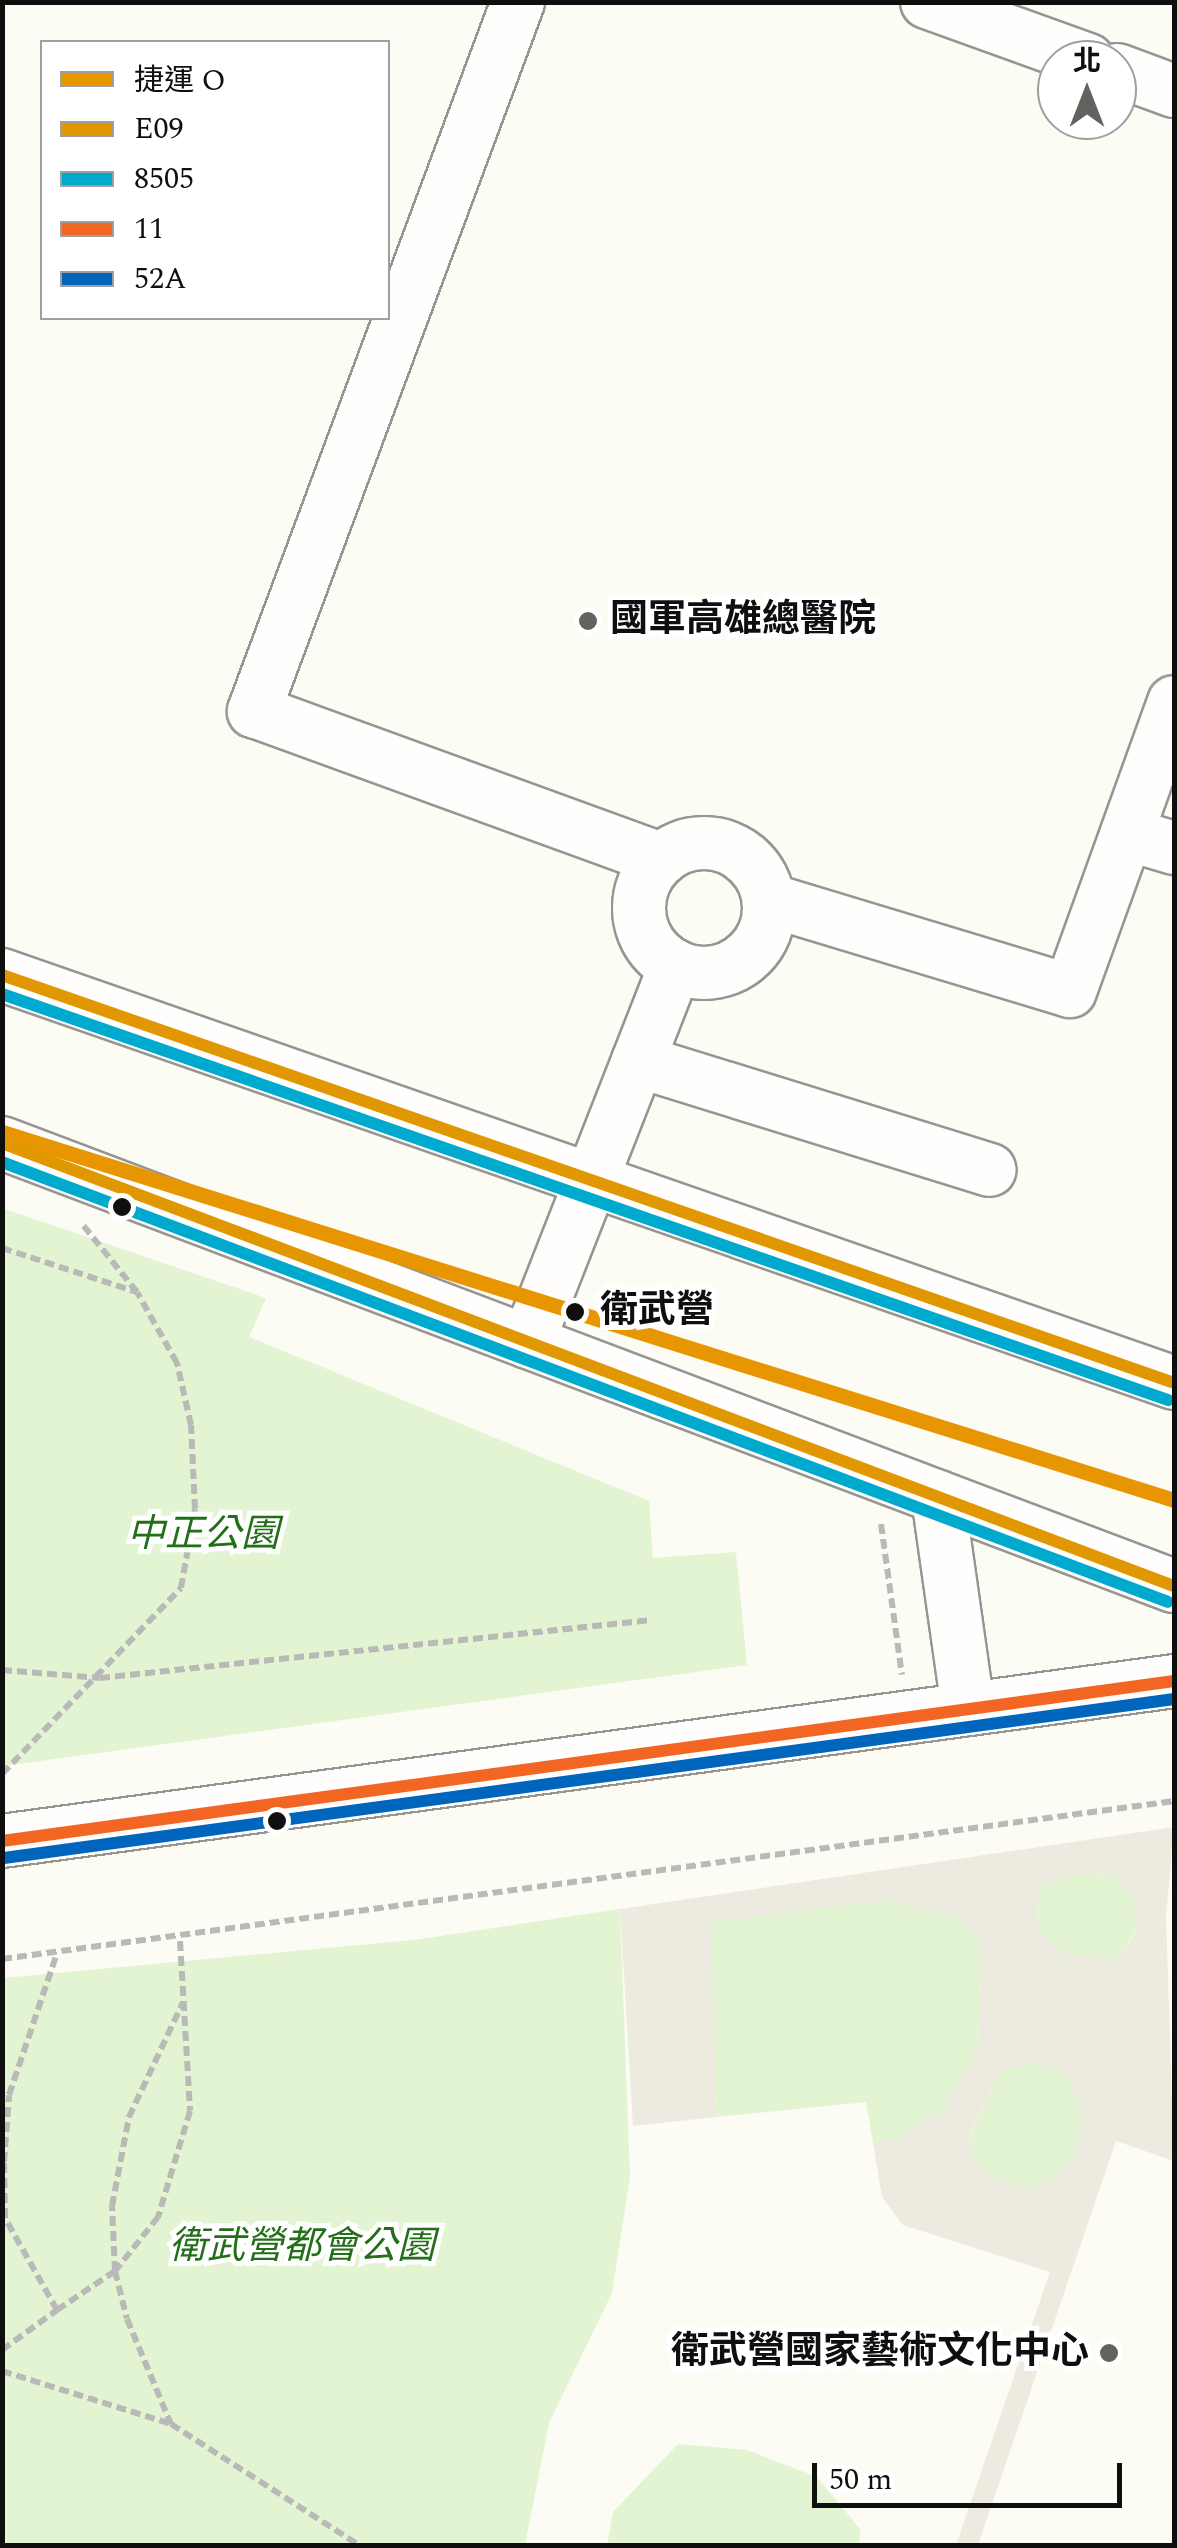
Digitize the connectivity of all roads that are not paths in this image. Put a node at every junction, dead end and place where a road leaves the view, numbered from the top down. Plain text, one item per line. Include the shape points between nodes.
1 (518, 2) edge
2 (927, 2) edge
3 (1037, 42) edge
4 (1137, 77) edge
5 (1174, 90) edge
6 (1174, 702) edge
7 (1151, 841) edge
8 (660, 860) junction
9 (769, 900) junction
10 (675, 966) junction
11 (2, 975) edge
12 (638, 1062) junction
13 (2, 1143) edge
14 (990, 1170) dead end
15 (592, 1180) junction
16 (528, 1342) junction
17 (1174, 1383) edge
18 (938, 1497) junction
19 (1174, 1586) edge
20 (1174, 1681) edge
21 (968, 1710) junction
22 (2, 1841) edge

1 - 8 street via 254,711
2 - 3 street
4 - 5 street
6 - 7 street
7 - 9 street via 1070,991
8 - 9 street via 717,844 752,864
8 - 10 street via 639,917
9 - 10 street via 761,939 733,966
10 - 12 street
11 - 15 street
12 - 14 street
12 - 15 street
13 - 16 street
15 - 16 street
15 - 17 street
16 - 18 street
18 - 19 street
18 - 21 street
20 - 21 street
21 - 22 street

